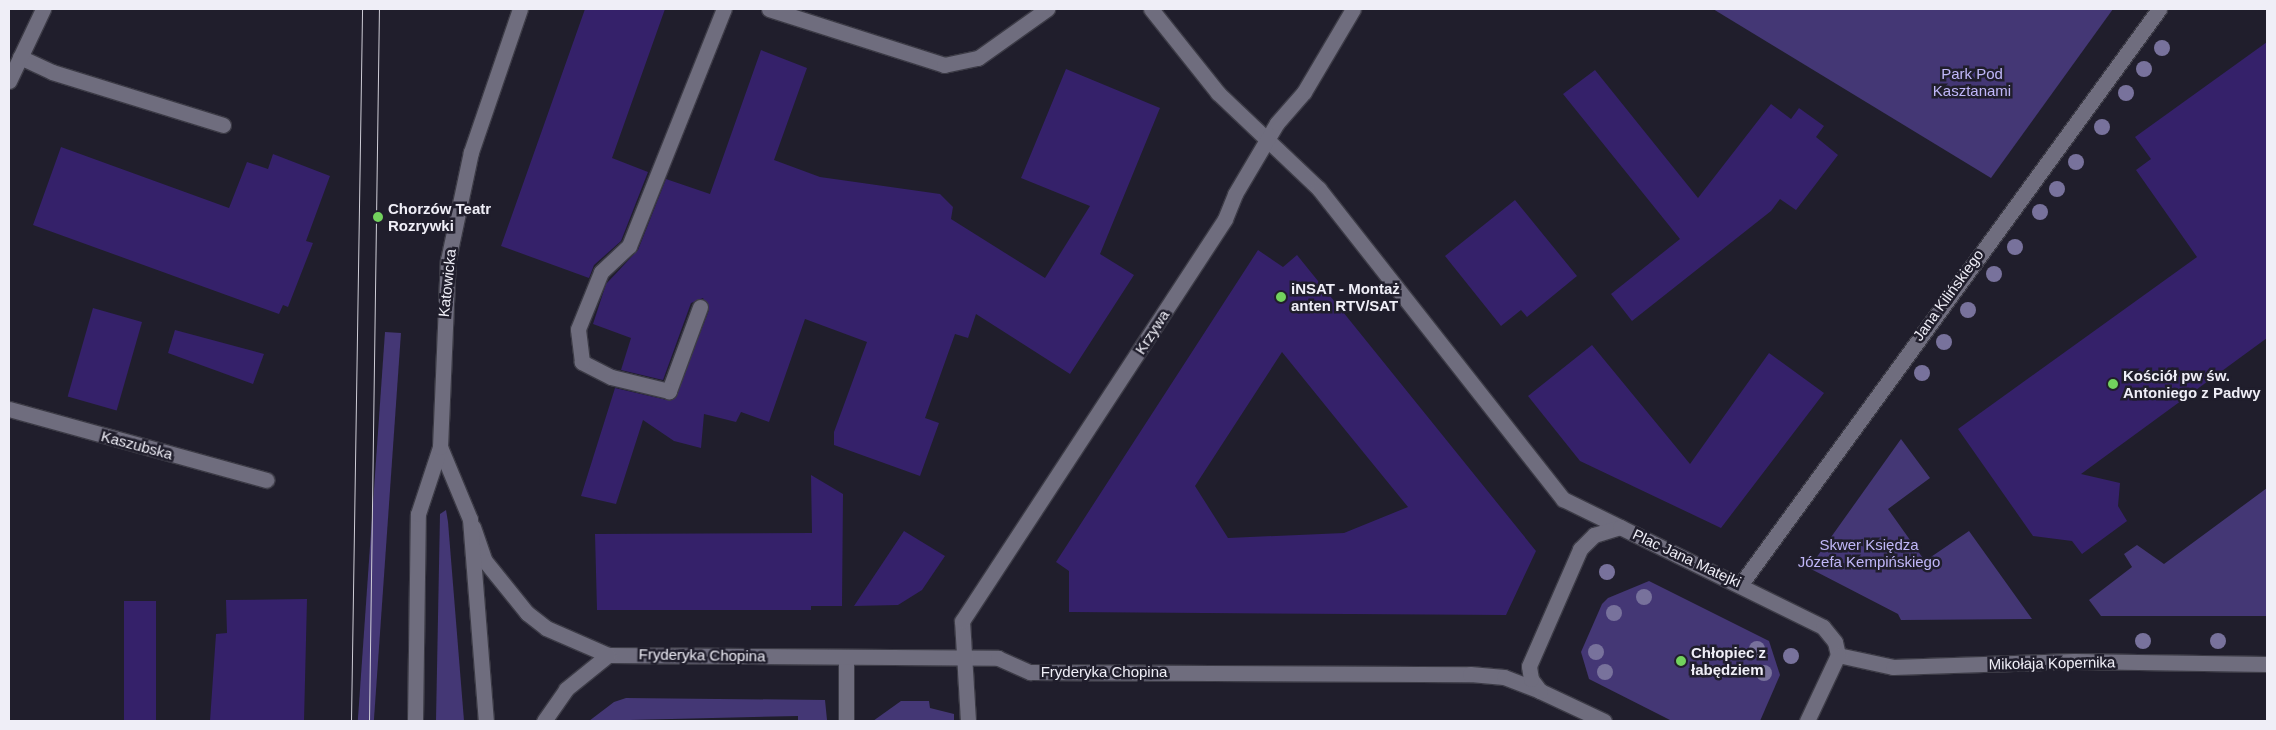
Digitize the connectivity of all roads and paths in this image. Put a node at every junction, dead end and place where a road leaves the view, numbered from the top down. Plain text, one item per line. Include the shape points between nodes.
1 (43, 9) edge
2 (520, 9) edge
3 (724, 9) edge
4 (769, 9) edge
5 (1046, 9) edge
6 (1151, 9) edge
7 (1354, 9) edge
8 (2159, 9) edge
9 (20, 57) junction
10 (9, 80) edge
11 (223, 125) dead end
12 (1265, 141) junction
13 (700, 306) dead end
14 (9, 409) edge
15 (440, 447) junction
16 (266, 480) dead end
17 (470, 518) junction
18 (1620, 527) junction
19 (1741, 584) junction
20 (1838, 654) junction
21 (608, 655) junction
22 (846, 657) junction
23 (964, 657) junction
24 (2267, 664) edge
25 (1540, 691) junction
26 (415, 721) edge
27 (486, 721) edge
28 (544, 721) edge
29 (846, 721) edge
30 (968, 721) edge
31 (1604, 721) edge
32 (1807, 721) edge

1 - 9 street
2 - 15 street, Katowicka via 471,152 448,260
3 - 13 street via 629,246 601,272 578,329 582,362 611,378 669,391
4 - 5 street via 944,65 978,58
6 - 12 street via 1218,93
7 - 12 street, Krzywa via 1304,92
8 - 19 street, Jana Kilińskiego
9 - 10 street
9 - 11 street via 52,72
12 - 18 street via 1319,189 1563,499
12 - 23 street, Krzywa via 1234,194 1225,220 962,621
14 - 16 street, Kaszubska
15 - 17 street, Katowicka
15 - 26 street, Katowicka via 418,514
17 - 21 street via 485,560 527,613 546,628
17 - 27 street, Katowicka
18 - 19 street, Plac Jana Matejki
18 - 25 street, Plac Jana Matejki via 1594,535 1580,549 1529,666 1531,678
19 - 20 street, Plac Jana Matejki via 1823,627 1835,642
20 - 24 street, Mikołaja Kopernika via 1893,667 2074,661
20 - 32 street
21 - 22 street, Fryderyka Chopina
21 - 28 street via 566,689
22 - 23 street, Fryderyka Chopina
22 - 29 street
23 - 25 street, Fryderyka Chopina via 998,658 1030,672 1470,674 1504,677
23 - 30 street, Krzywa
25 - 31 street

